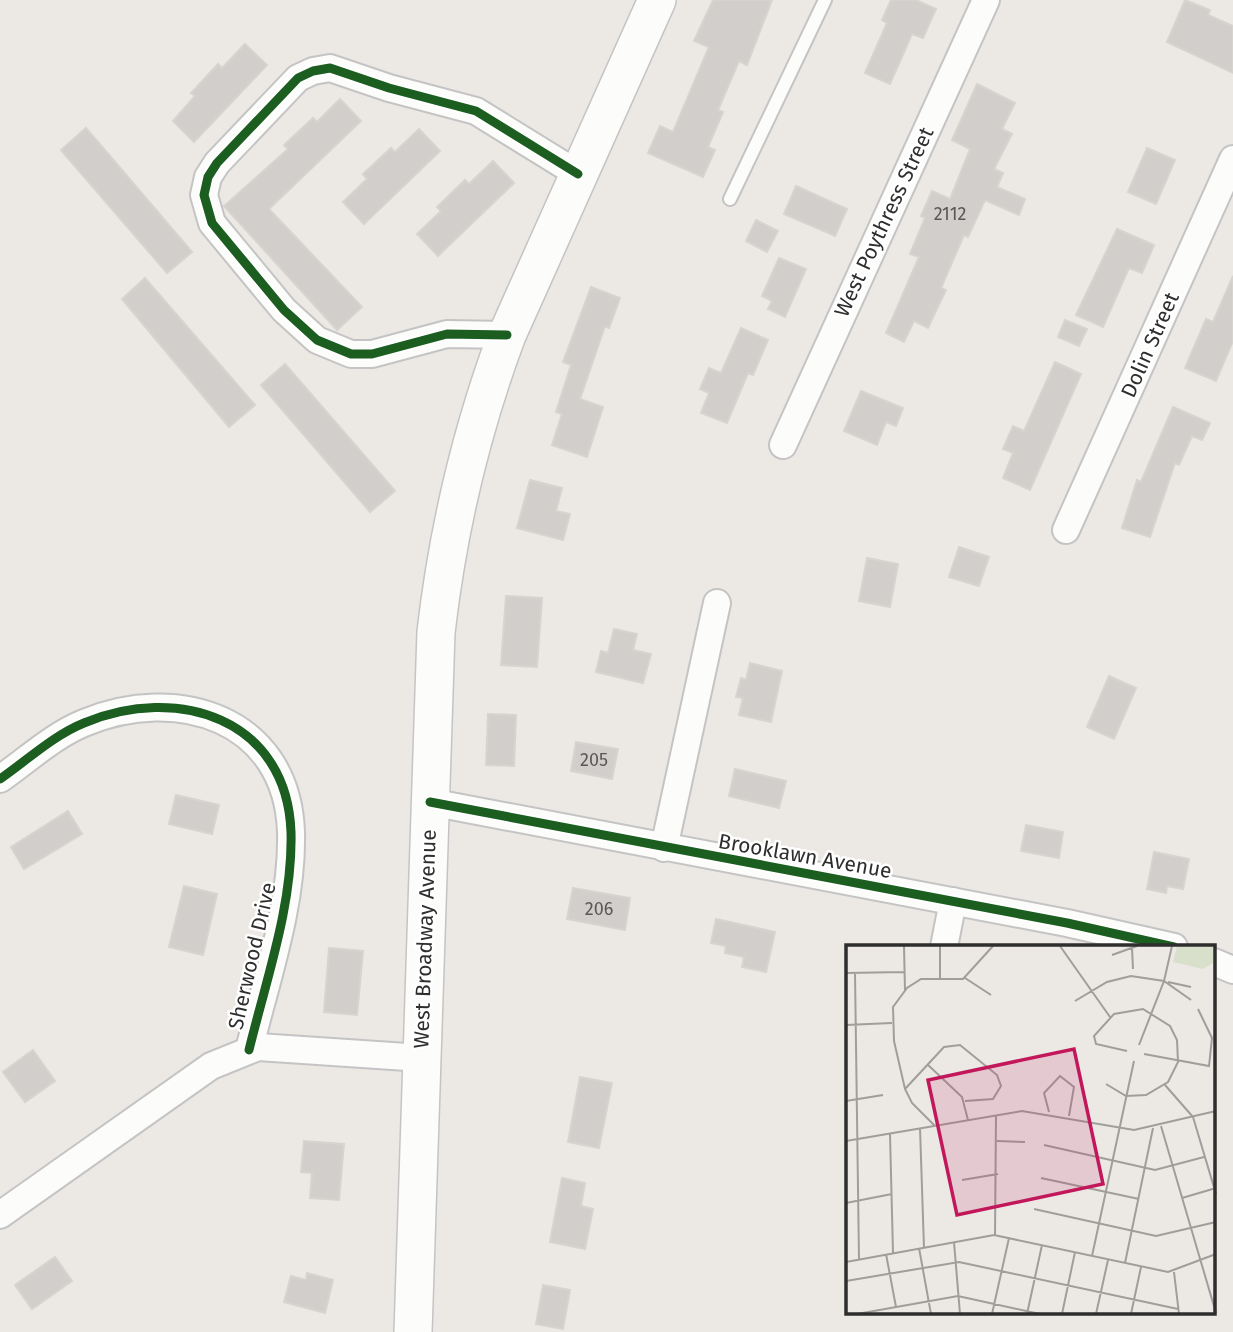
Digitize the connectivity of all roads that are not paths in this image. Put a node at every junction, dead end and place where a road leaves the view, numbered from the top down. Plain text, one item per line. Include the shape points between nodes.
1 (657, 0) edge
2 (825, 0) edge
3 (986, 0) edge
4 (1233, 159) edge
5 (578, 174) junction
6 (730, 199) dead end
7 (507, 335) junction
8 (783, 445) dead end
9 (1066, 530) dead end
10 (717, 603) dead end
11 (0, 779) edge
12 (430, 802) junction
13 (664, 848) junction
14 (953, 901) junction
15 (944, 945) edge
16 (1164, 945) edge
17 (1216, 963) edge
18 (1233, 970) edge
19 (249, 1050) junction
20 (422, 1058) junction
21 (0, 1215) edge
22 (413, 1332) edge

1 - 5 main road, West Broadway Avenue
2 - 6 lane
3 - 8 street, West Poythress Street
4 - 9 street, Dolin Street
5 - 7 main road, West Broadway Avenue
5 - 7 street via 485,114 330,68 298,78 208,177 204,195 212,223 284,310 331,348 372,354 447,334
7 - 12 main road, West Broadway Avenue via 465,463 443,570 436,632
10 - 13 street
11 - 19 street, Sherwood Drive via 81,724 112,713 145,709 206,713 224,719 254,741 280,781 291,832 278,933
12 - 13 street, Brooklawn Avenue
12 - 20 main road, West Broadway Avenue
13 - 14 street, Brooklawn Avenue
14 - 15 street
14 - 16 street, Brooklawn Avenue
17 - 18 street
19 - 20 street, Sherwood Drive
19 - 21 street, Sherwood Drive via 211,1066
20 - 22 main road, West Broadway Avenue

